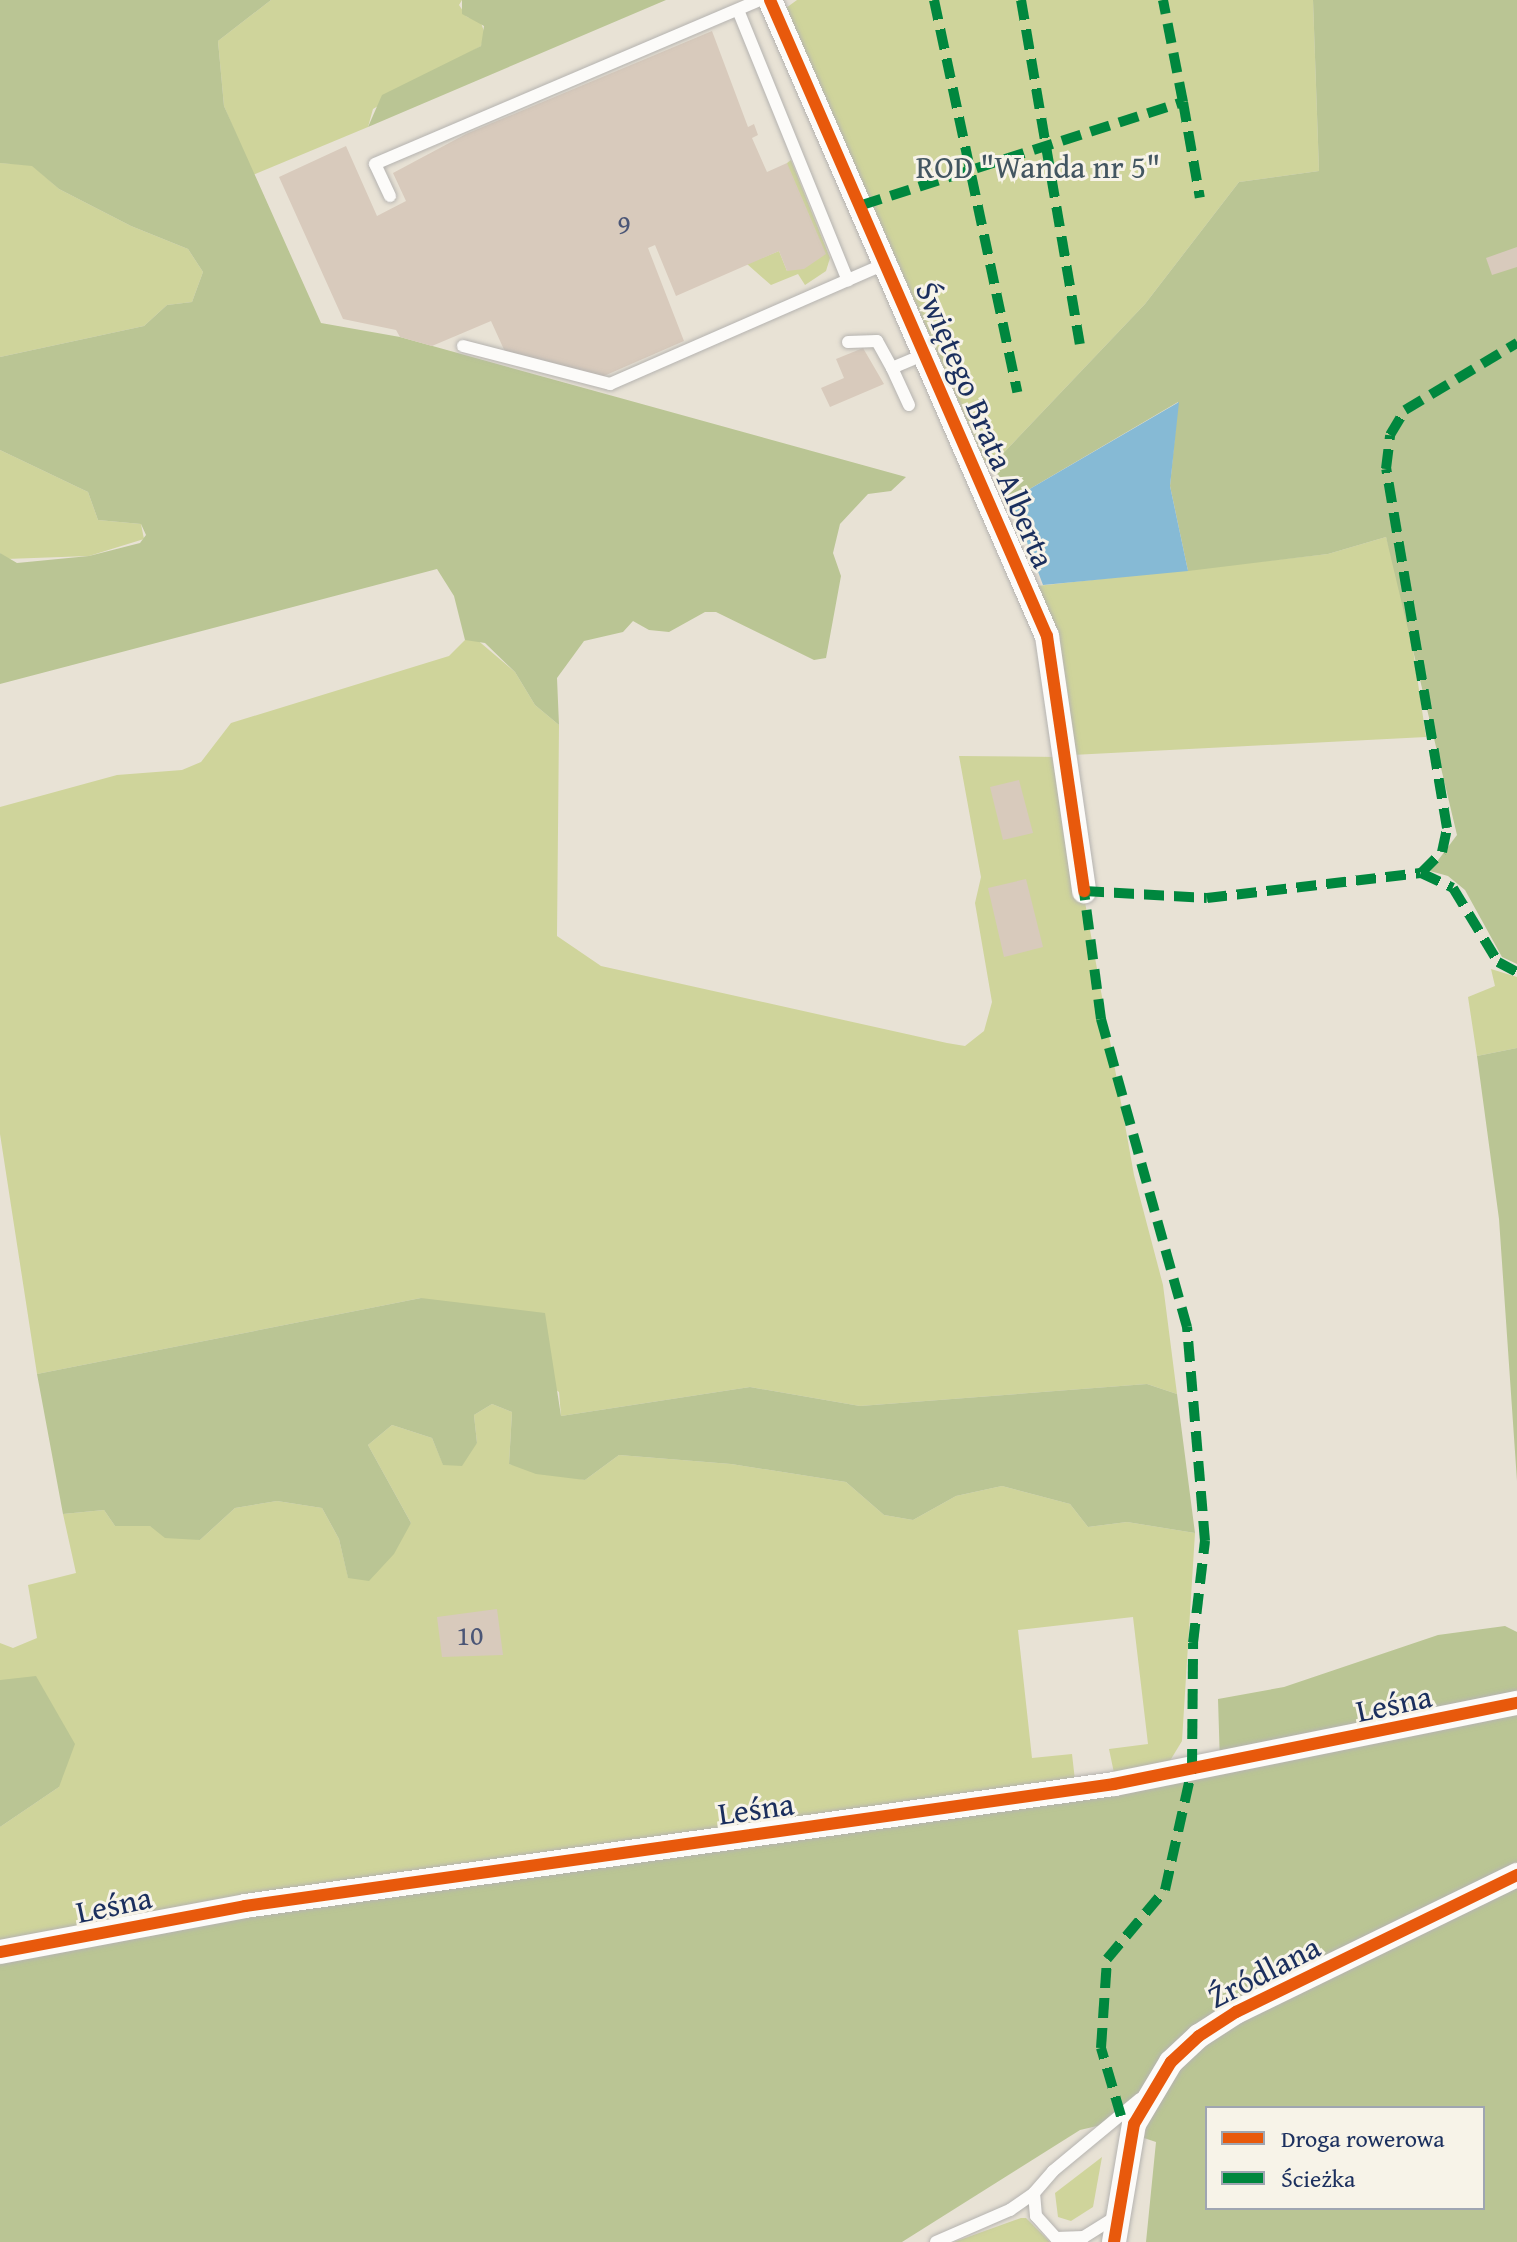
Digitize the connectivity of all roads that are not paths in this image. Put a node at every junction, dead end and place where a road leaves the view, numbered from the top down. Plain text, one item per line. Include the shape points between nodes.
1 (759, 0) edge
2 (770, 0) edge
3 (738, 10) junction
4 (390, 196) dead end
5 (887, 263) junction
6 (848, 281) junction
7 (848, 342) dead end
8 (463, 346) dead end
9 (925, 354) junction
10 (892, 368) junction
11 (909, 405) dead end
12 (1084, 891) dead end
13 (1517, 1703) edge
14 (1517, 1875) edge
15 (0, 1952) edge
16 (1157, 2084) junction
17 (1034, 2193) junction
18 (1114, 2230) edge
19 (936, 2242) edge

1 - 3 lane
2 - 5 street, Świętego Brata Alberta
3 - 4 lane via 375,164
3 - 6 lane
5 - 6 lane
5 - 9 street, Świętego Brata Alberta
6 - 8 lane via 610,384
7 - 10 lane via 877,341
9 - 10 lane
9 - 12 street, Świętego Brata Alberta via 1047,636
10 - 11 lane
13 - 15 street, Leśna via 1114,1784 245,1906
14 - 16 street, Źródlana via 1236,2012 1199,2036
16 - 17 lane
16 - 18 street, Źródlana via 1134,2124
17 - 18 lane via 1036,2216 1056,2238
17 - 19 lane via 1010,2210

